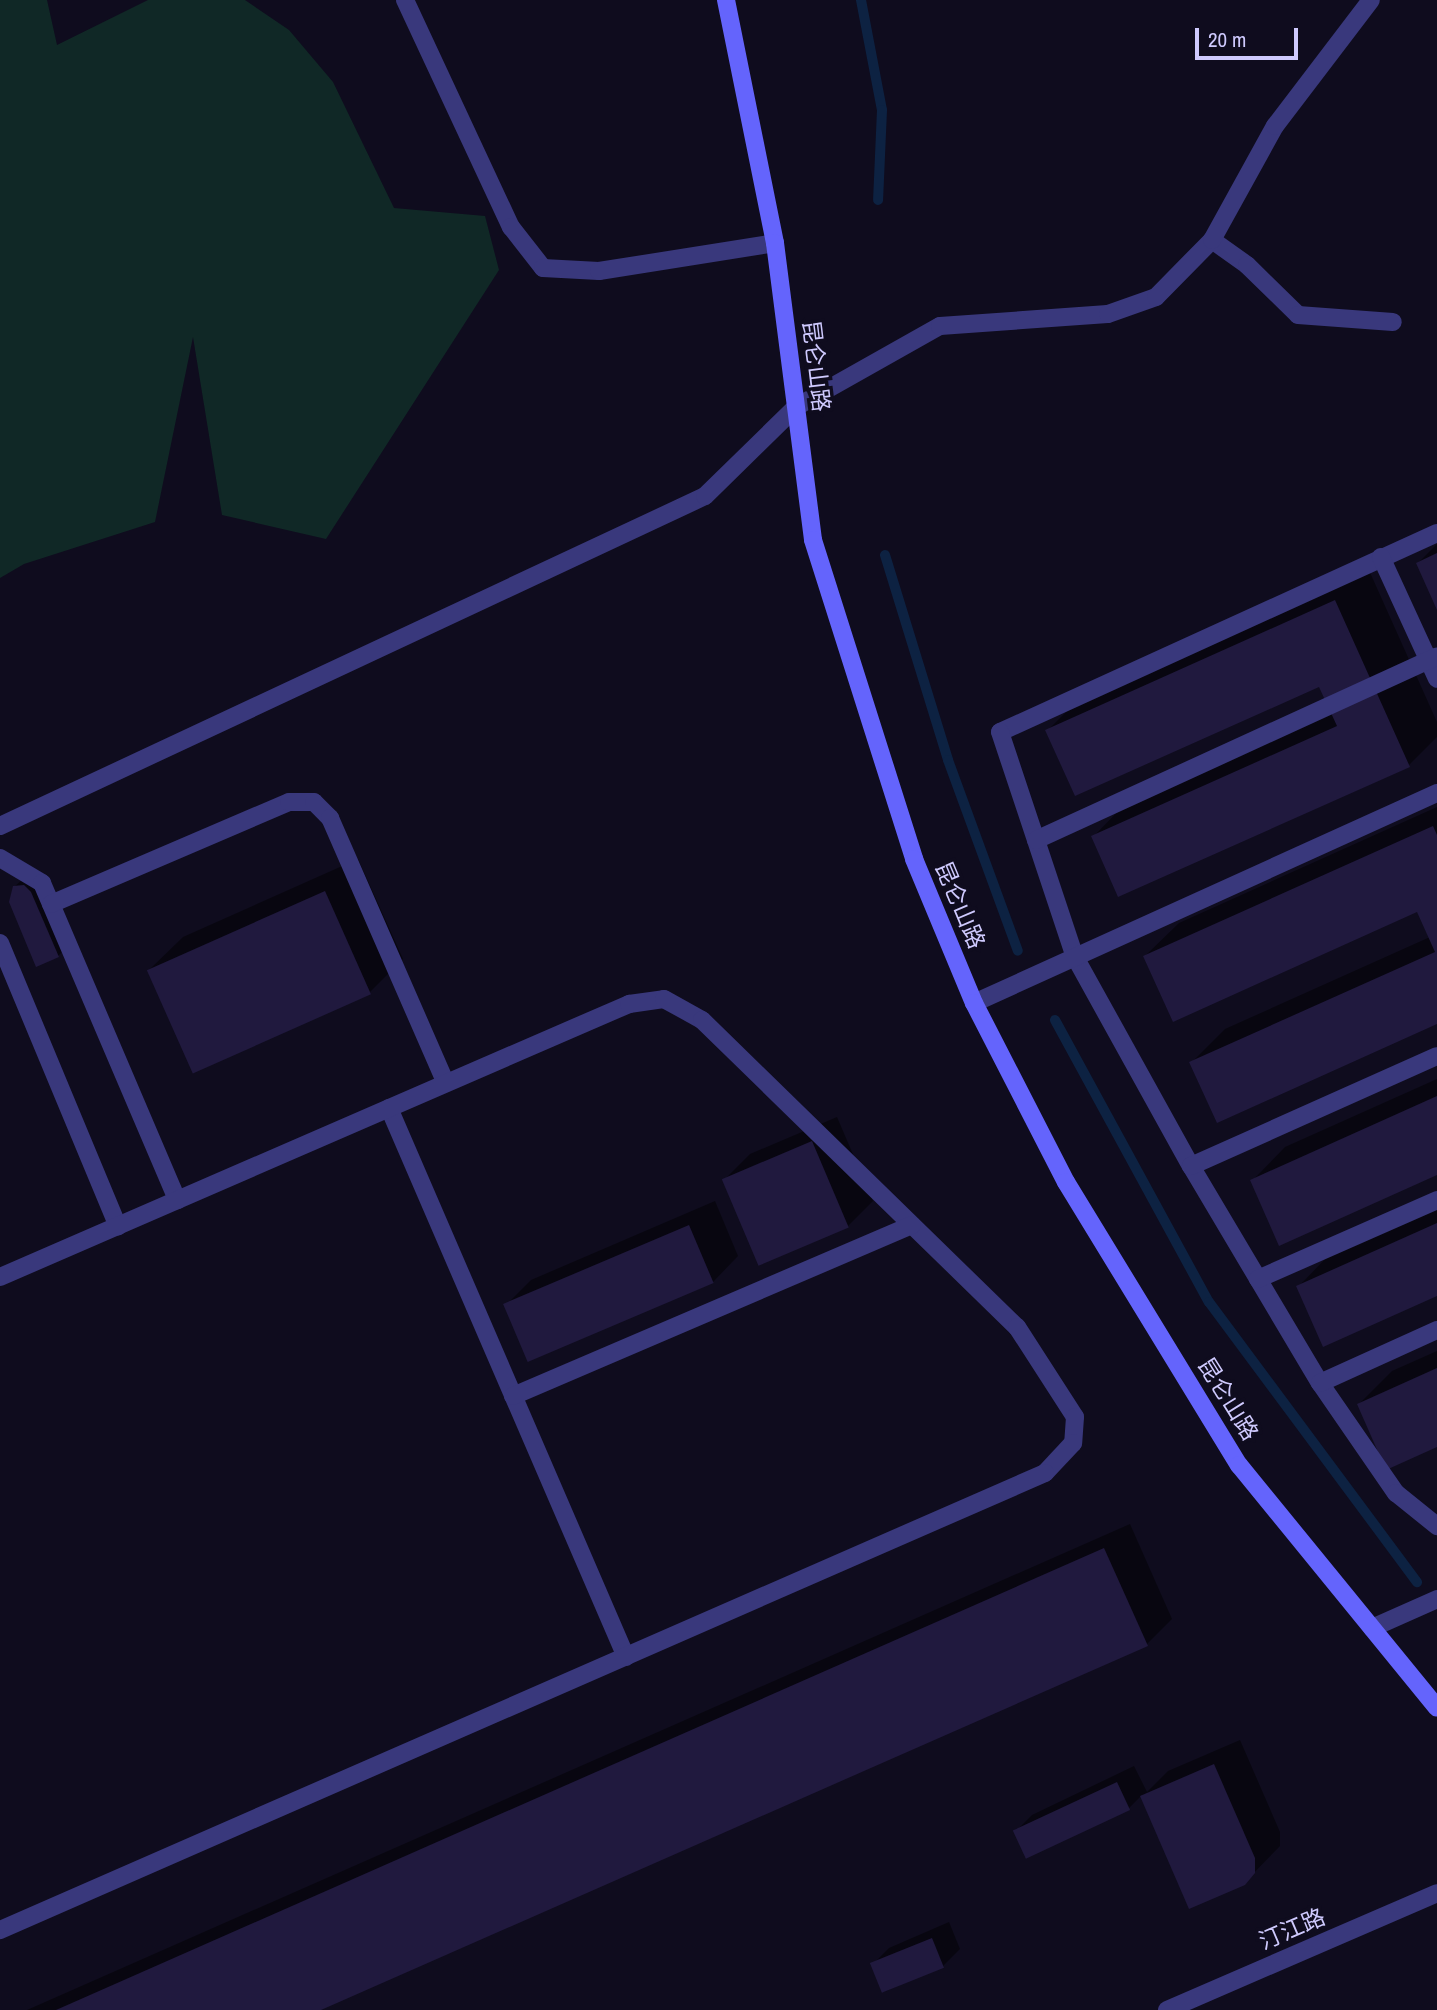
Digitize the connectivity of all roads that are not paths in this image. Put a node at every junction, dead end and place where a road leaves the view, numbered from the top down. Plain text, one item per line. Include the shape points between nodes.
1 (405, 0) edge
2 (726, 0) edge
3 (1371, 0) edge
4 (1212, 240) junction
5 (775, 243) junction
6 (1393, 322) dead end
7 (796, 407) junction
8 (1437, 533) edge
9 (1381, 557) junction
10 (1433, 658) edge
11 (1437, 680) edge
12 (1437, 793) edge
13 (0, 826) edge
14 (1036, 840) junction
15 (0, 858) edge
16 (51, 904) junction
17 (0, 943) edge
18 (1075, 957) junction
19 (974, 1003) junction
20 (1437, 1056) edge
21 (446, 1083) junction
22 (389, 1108) junction
23 (1191, 1166) junction
24 (1437, 1199) edge
25 (177, 1200) junction
26 (912, 1225) junction
27 (118, 1226) junction
28 (0, 1277) edge
29 (1258, 1279) junction
30 (1437, 1330) edge
31 (1320, 1383) junction
32 (513, 1396) junction
33 (1437, 1526) edge
34 (1437, 1599) edge
35 (1372, 1628) junction
36 (626, 1657) junction
37 (1437, 1708) edge
38 (1437, 1893) edge
39 (0, 1930) edge
40 (1167, 2010) edge

1 - 5 street via 511,228 543,268 598,271
2 - 5 main road, 昆仑山路
3 - 4 street via 1275,126
4 - 6 street via 1247,265 1298,316
4 - 7 street via 1156,297 1108,314 940,326
5 - 7 main road, 昆仑山路
7 - 13 street via 705,496
7 - 19 main road, 昆仑山路 via 813,540 914,859
8 - 9 street
9 - 10 street
9 - 14 street via 1000,732
10 - 11 street
10 - 14 street
12 - 18 street
14 - 18 street
15 - 16 street via 41,883
16 - 21 street via 289,802 314,802 330,818
16 - 25 street
17 - 27 street
18 - 19 street
18 - 23 street
19 - 35 main road, 昆仑山路 via 1066,1182 1240,1465
20 - 23 street
21 - 22 street
21 - 26 street via 629,1004 664,999 702,1020
22 - 25 street
22 - 32 street
23 - 29 street
24 - 29 street
25 - 27 street
26 - 32 street
26 - 36 street via 1017,1328 1075,1417 1073,1443 1045,1473
27 - 28 street
29 - 31 street
30 - 31 street
31 - 33 street via 1396,1493
32 - 36 street
34 - 35 street
35 - 37 main road, 昆仑山路
36 - 39 street
38 - 40 street, 汀江路

